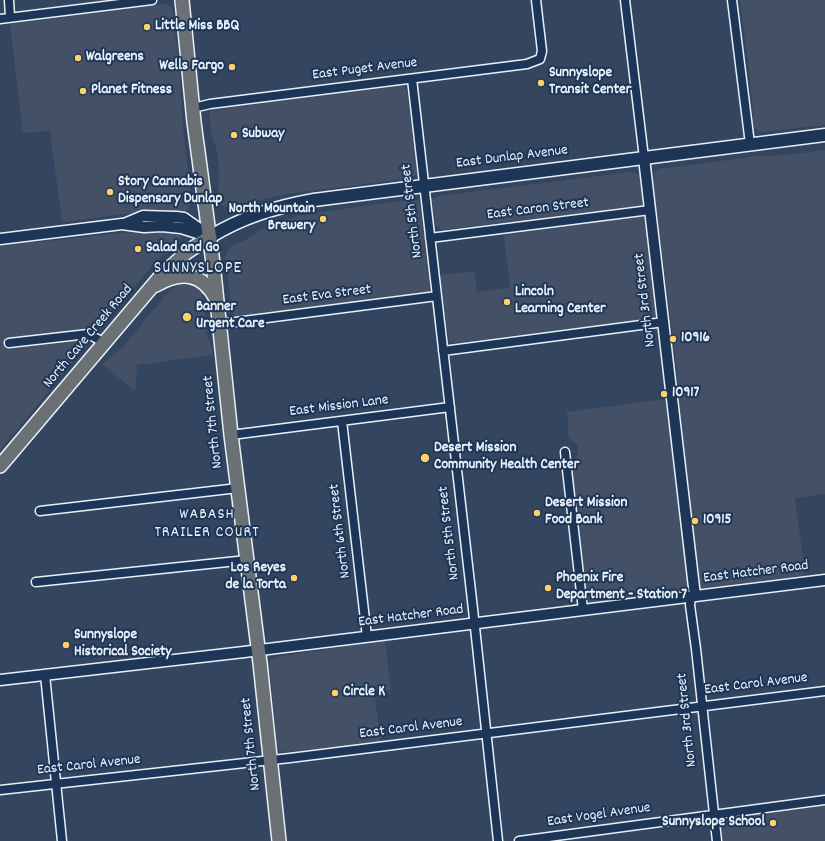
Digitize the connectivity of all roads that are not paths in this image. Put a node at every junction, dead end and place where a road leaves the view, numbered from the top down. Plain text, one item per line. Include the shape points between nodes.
1 (9, 0) edge
2 (152, 0) edge
3 (182, 0) edge
4 (536, 0) edge
5 (625, 0) edge
6 (732, 0) edge
7 (10, 17) junction
8 (0, 19) edge
9 (412, 79) junction
10 (193, 108) junction
11 (825, 135) edge
12 (750, 144) junction
13 (644, 158) junction
14 (424, 186) junction
15 (650, 210) junction
16 (210, 237) junction
17 (430, 238) junction
18 (0, 239) edge
19 (149, 289) junction
20 (437, 296) junction
21 (218, 302) junction
22 (664, 322) junction
23 (220, 324) junction
24 (10, 343) dead end
25 (105, 343) junction
26 (443, 351) junction
27 (450, 407) junction
28 (342, 421) junction
29 (231, 434) junction
30 (565, 452) dead end
31 (0, 466) edge
32 (238, 488) junction
33 (40, 511) dead end
34 (247, 560) junction
35 (825, 580) edge
36 (36, 582) dead end
37 (693, 597) junction
38 (583, 610) junction
39 (474, 624) junction
40 (367, 637) junction
41 (258, 650) junction
42 (45, 675) junction
43 (0, 680) edge
44 (825, 691) edge
45 (702, 707) junction
46 (487, 734) junction
47 (270, 760) junction
48 (55, 784) junction
49 (0, 790) edge
50 (825, 800) edge
51 (714, 815) junction
52 (62, 841) edge
53 (279, 841) edge
54 (498, 841) edge
55 (519, 841) edge
56 (717, 841) edge

1 - 7 street
2 - 7 street
3 - 10 main road, North 7th Street
4 - 9 street, East Puget Avenue via 542,51 540,59 527,64
5 - 13 street, North 3rd Street
6 - 12 street
7 - 8 street
9 - 10 street, East Puget Avenue
9 - 14 street, North 5th Street
10 - 16 main road, North 7th Street
11 - 12 main road, East Dunlap Avenue
12 - 13 main road, East Dunlap Avenue
13 - 14 main road, East Dunlap Avenue
13 - 15 street, North 3rd Street
14 - 16 main road, East Dunlap Avenue via 293,204 247,217
14 - 17 street, North 5th Street
15 - 17 street, East Caron Street
15 - 22 street, North 3rd Street
16 - 18 street via 180,228 122,224
16 - 19 main road, North Cave Creek Road via 187,252
16 - 21 main road, North 7th Street
17 - 20 street, North 5th Street
19 - 21 main road via 172,278 196,277 204,282
19 - 25 main road, North Cave Creek Road
20 - 23 street, East Eva Street
20 - 26 street, North 5th Street
21 - 23 main road, North 7th Street
22 - 26 street
22 - 37 street, North 3rd Street
23 - 29 main road, North 7th Street
24 - 25 street via 88,334
25 - 31 main road, North Cave Creek Road
26 - 27 street, North 5th Street
27 - 28 street, East Mission Lane
27 - 39 street, North 5th Street
28 - 29 street, East Mission Lane
28 - 40 street, North 6th Street
29 - 32 main road, North 7th Street
30 - 38 street
32 - 33 street
32 - 34 main road, North 7th Street
34 - 36 street
34 - 41 main road, North 7th Street
35 - 37 street, East Hatcher Road
37 - 38 street, East Hatcher Road
37 - 45 street, North 3rd Street via 690,605
38 - 39 street, East Hatcher Road
39 - 40 street, East Hatcher Road
39 - 46 street, North 5th Street
40 - 41 street, East Hatcher Road
41 - 42 street, East Hatcher Road
41 - 47 main road, North 7th Street
42 - 43 street, East Hatcher Road
42 - 48 street
44 - 45 street, East Carol Avenue
45 - 46 street, East Carol Avenue
45 - 51 street, North 3rd Street
46 - 47 street, East Carol Avenue
46 - 54 street, North 5th Street
47 - 48 street, East Carol Avenue
47 - 53 main road, North 7th Street
48 - 49 street, East Carol Avenue
48 - 52 street
50 - 51 street, East Vogel Avenue
51 - 55 street, East Vogel Avenue
51 - 56 street, North 3rd Street

